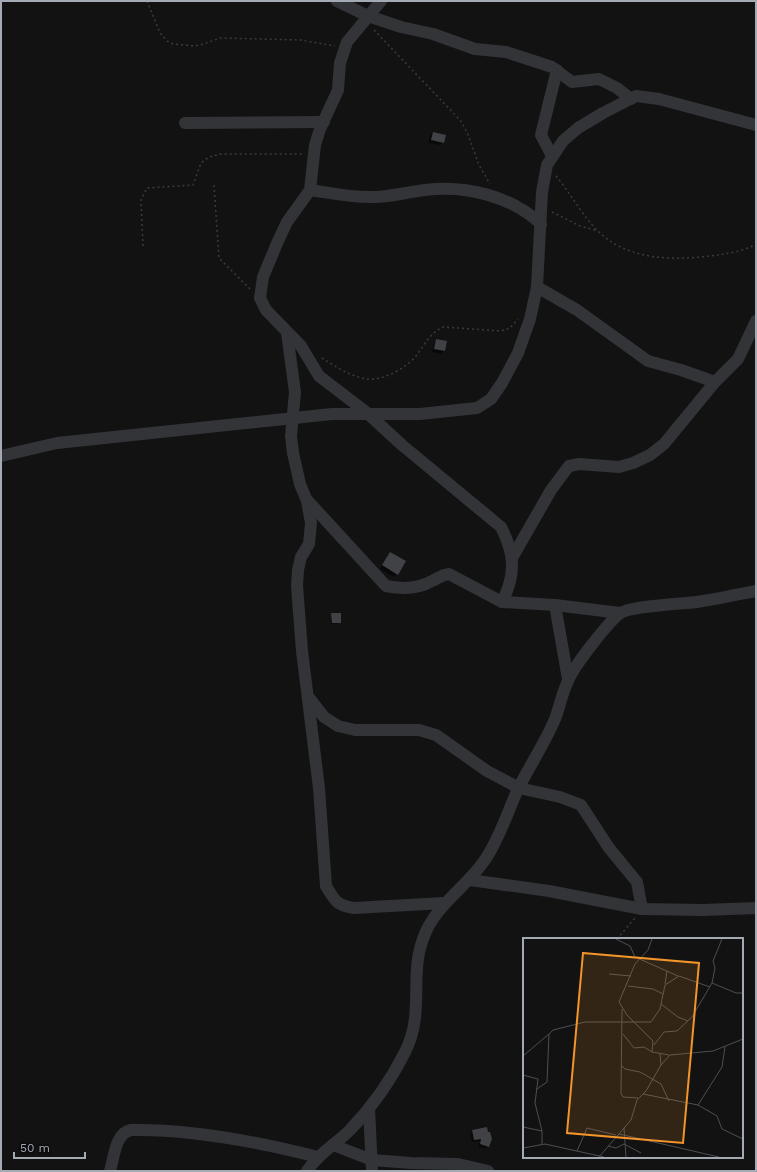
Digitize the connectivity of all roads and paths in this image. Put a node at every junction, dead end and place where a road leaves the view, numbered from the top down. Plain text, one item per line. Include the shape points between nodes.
1 (147, 1) edge
2 (337, 1) edge
3 (380, 1) edge
4 (366, 18) junction
5 (345, 48) junction
6 (557, 70) junction
7 (630, 99) junction
8 (324, 122) junction
9 (185, 123) dead end
10 (756, 125) edge
11 (314, 154) junction
12 (550, 161) junction
13 (214, 185) dead end
14 (310, 190) junction
15 (497, 196) junction
16 (541, 207) junction
17 (541, 224) junction
18 (599, 232) junction
19 (756, 244) edge
20 (143, 246) dead end
21 (537, 287) junction
22 (260, 298) junction
23 (520, 315) dead end
24 (756, 321) edge
25 (287, 333) junction
26 (321, 357) dead end
27 (715, 382) junction
28 (366, 412) junction
29 (292, 418) junction
30 (1, 456) edge
31 (307, 501) junction
32 (512, 558) junction
33 (756, 591) edge
34 (502, 602) junction
35 (555, 605) junction
36 (620, 613) junction
37 (568, 679) junction
38 (309, 698) junction
39 (519, 788) junction
40 (470, 880) junction
41 (444, 903) junction
42 (756, 908) edge
43 (642, 909) junction
44 (618, 938) edge
45 (369, 1108) junction
46 (333, 1145) junction
47 (318, 1157) junction
48 (372, 1165) edge
49 (110, 1171) edge
50 (307, 1171) edge
51 (488, 1171) edge

1 - 5 path via 160,33 173,44 195,46 220,38 275,38
2 - 4 street
3 - 4 street
4 - 5 street
4 - 6 street via 433,34 475,49 506,52
4 - 15 path via 460,120 479,165
5 - 8 street via 340,64 338,90
6 - 7 street via 572,82 599,79 617,88
6 - 12 street via 541,135
7 - 10 street via 644,96
7 - 12 street via 578,128 563,142
8 - 9 street
8 - 11 street
11 - 14 street
11 - 20 path via 221,154 209,157 201,163 193,185 147,188 141,200
12 - 16 street
12 - 18 path
13 - 22 path via 218,258
14 - 15 street via 372,197 425,190 454,190
14 - 22 street via 287,222 278,241 263,277
15 - 17 street via 530,213
16 - 17 street
16 - 18 path via 580,226
17 - 21 street
18 - 19 path via 629,250 648,256 673,259 725,254
21 - 27 street via 577,310 648,361
21 - 28 street via 530,320 518,353 491,399 477,408 458,411 420,414
22 - 25 street via 266,310
23 - 26 path via 510,328 501,331 451,326 436,330 414,358 396,372 375,379 366,379 350,373
24 - 27 street via 738,359
25 - 28 street via 301,346 319,376
25 - 29 street via 295,392
27 - 32 street via 673,436 650,455 634,463 619,466 569,466 551,490
28 - 29 street
28 - 32 street via 502,527 510,543
29 - 30 street via 57,443
29 - 31 street via 291,436 296,468
31 - 34 street via 386,586 398,589 413,587 449,574
31 - 38 street via 312,534 299,564 297,586
32 - 34 street via 511,577
33 - 36 street
34 - 35 street
35 - 36 street
35 - 37 street
36 - 37 street
37 - 39 street via 555,719
38 - 39 street via 324,717 338,726 355,730 419,730 436,736 487,771
38 - 41 street via 326,886 334,899 340,906 354,908
39 - 40 street via 488,855
39 - 43 street via 560,797 581,805 609,848 637,882
40 - 41 street
40 - 43 street via 549,891
41 - 45 street via 431,918 422,940 417,965 415,1027 406,1051 387,1084
42 - 43 street
43 - 44 path
45 - 46 street
45 - 48 street
46 - 47 street
46 - 48 street
47 - 49 street via 241,1140 131,1130 125,1131 119,1138
47 - 50 street
48 - 51 street via 458,1164

